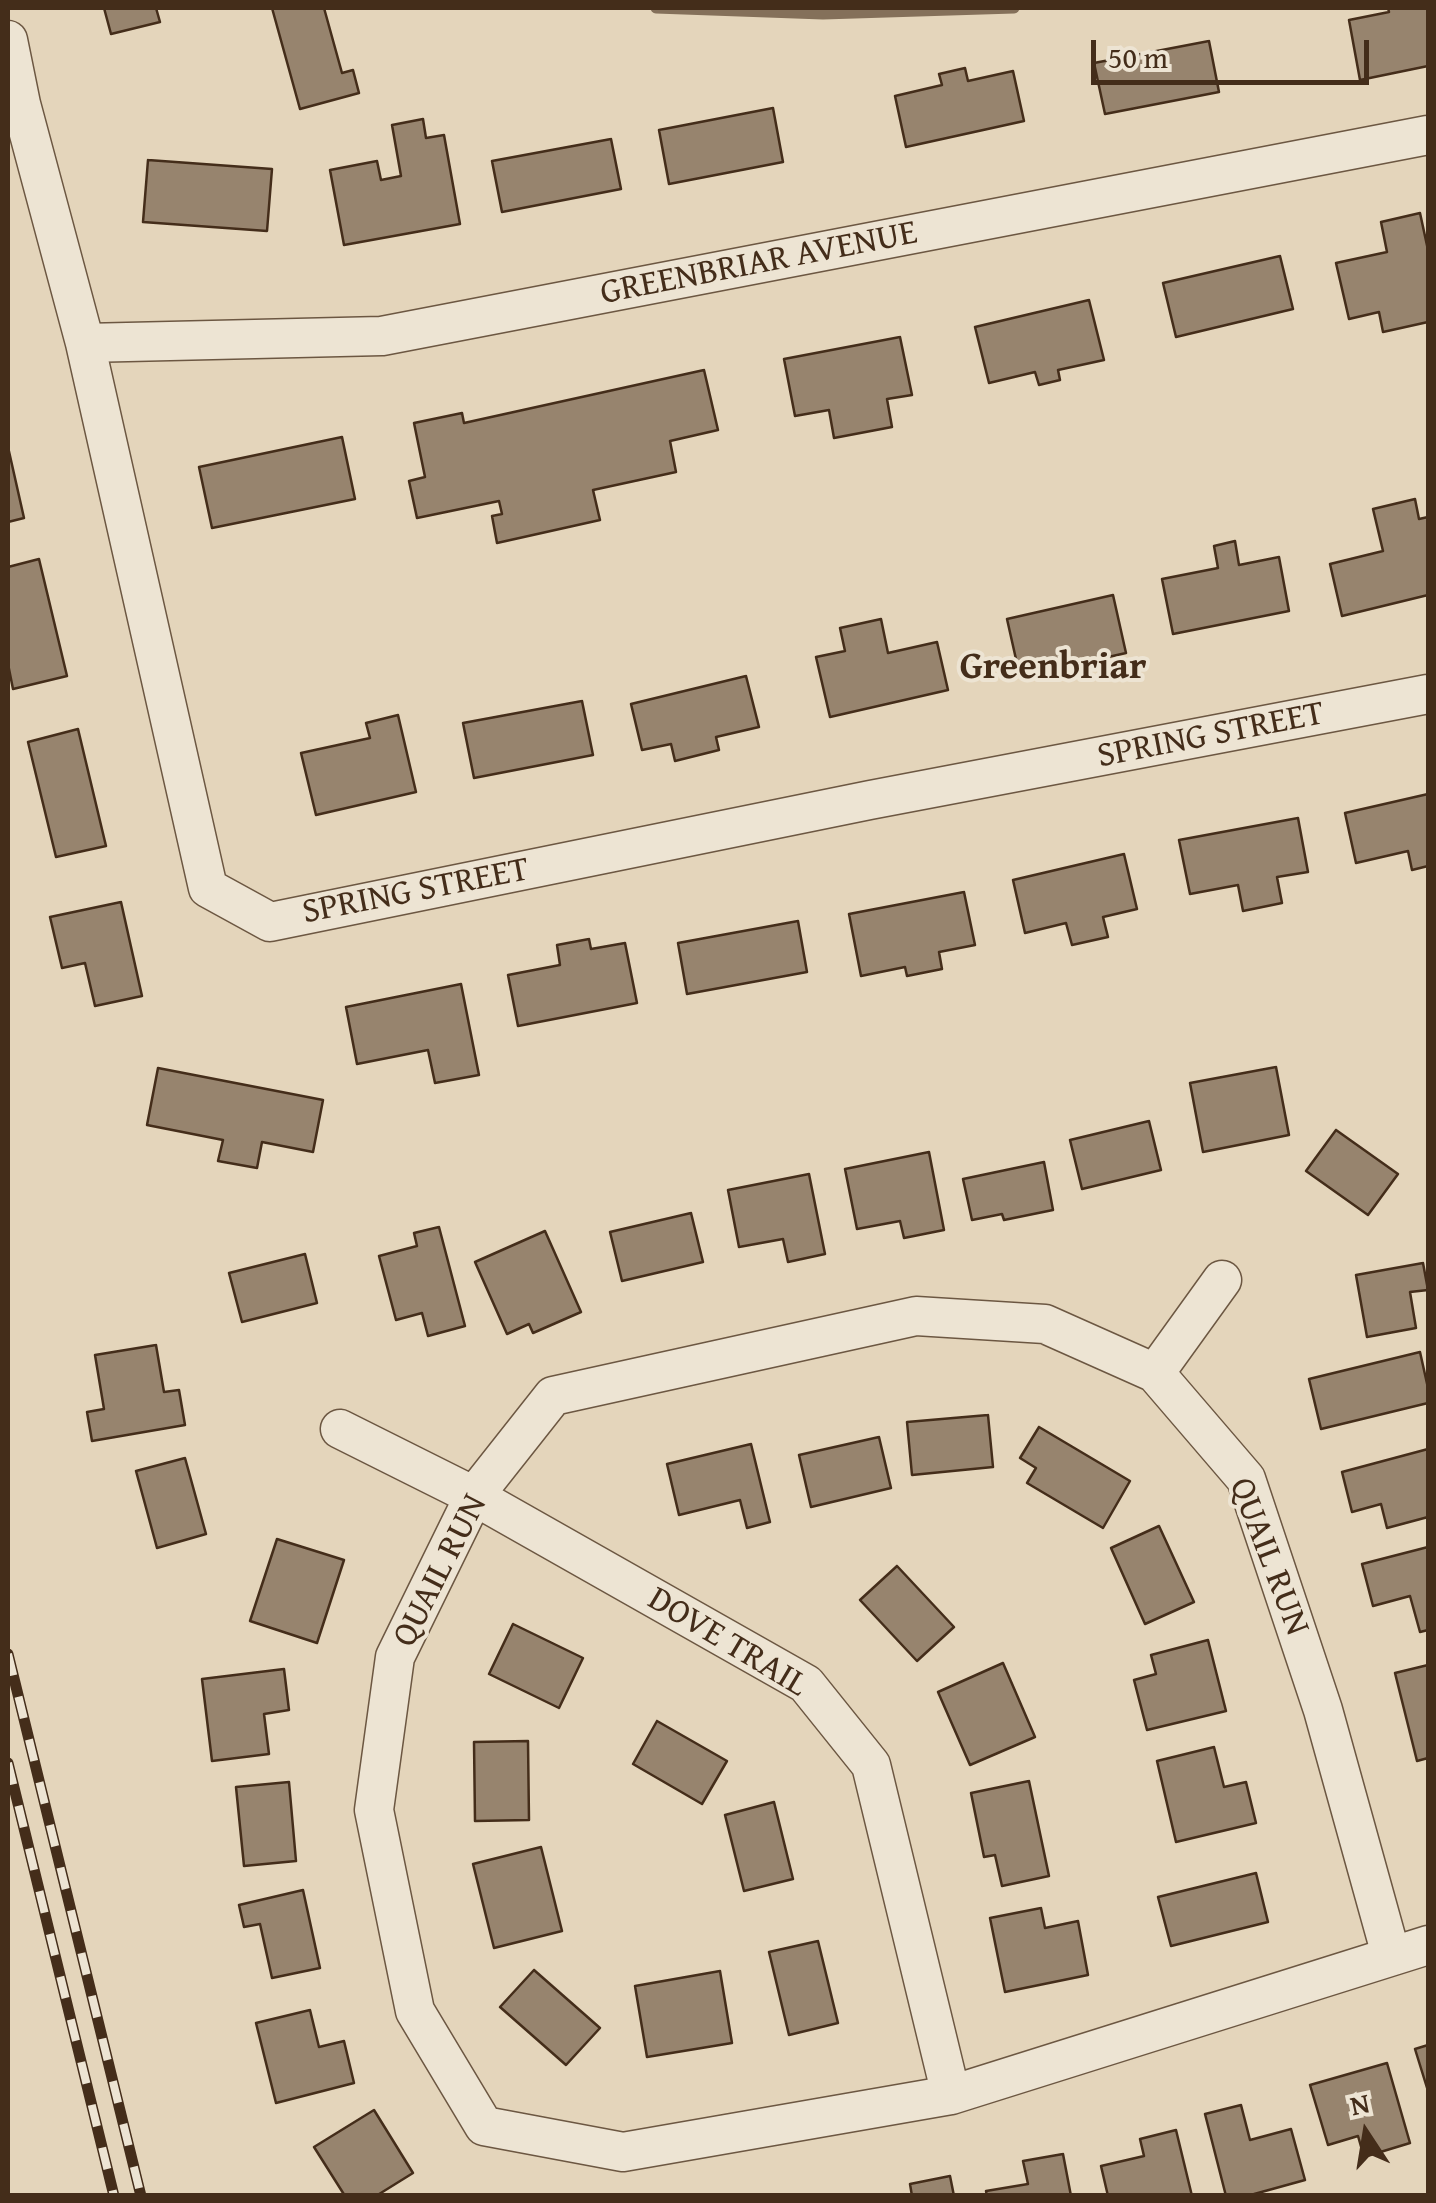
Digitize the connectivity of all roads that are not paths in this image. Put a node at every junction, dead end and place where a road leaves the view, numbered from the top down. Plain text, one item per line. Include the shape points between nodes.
1 (8, 40) edge
2 (1428, 135) edge
3 (85, 342) junction
4 (1428, 694) edge
5 (1222, 1280) dead end
6 (1155, 1373) junction
7 (340, 1429) dead end
8 (474, 1496) junction
9 (1428, 1945) edge
10 (1391, 1955) junction
11 (951, 2095) junction

1 - 3 street, SPRING STREET
2 - 3 street, GREENBRIAR AVENUE via 382,336
3 - 4 street, SPRING STREET via 208,888 270,922
5 - 6 street
6 - 8 street, QUAIL RUN via 1044,1324 916,1316 553,1396
6 - 10 street, QUAIL RUN via 1246,1478 1323,1710
7 - 8 street, DOVE TRAIL
8 - 11 street, DOVE TRAIL via 806,1684 871,1765
8 - 11 street, QUAIL RUN via 396,1658 374,1810 414,2011 484,2126 623,2152
9 - 10 street, QUAIL RUN
10 - 11 street, QUAIL RUN

